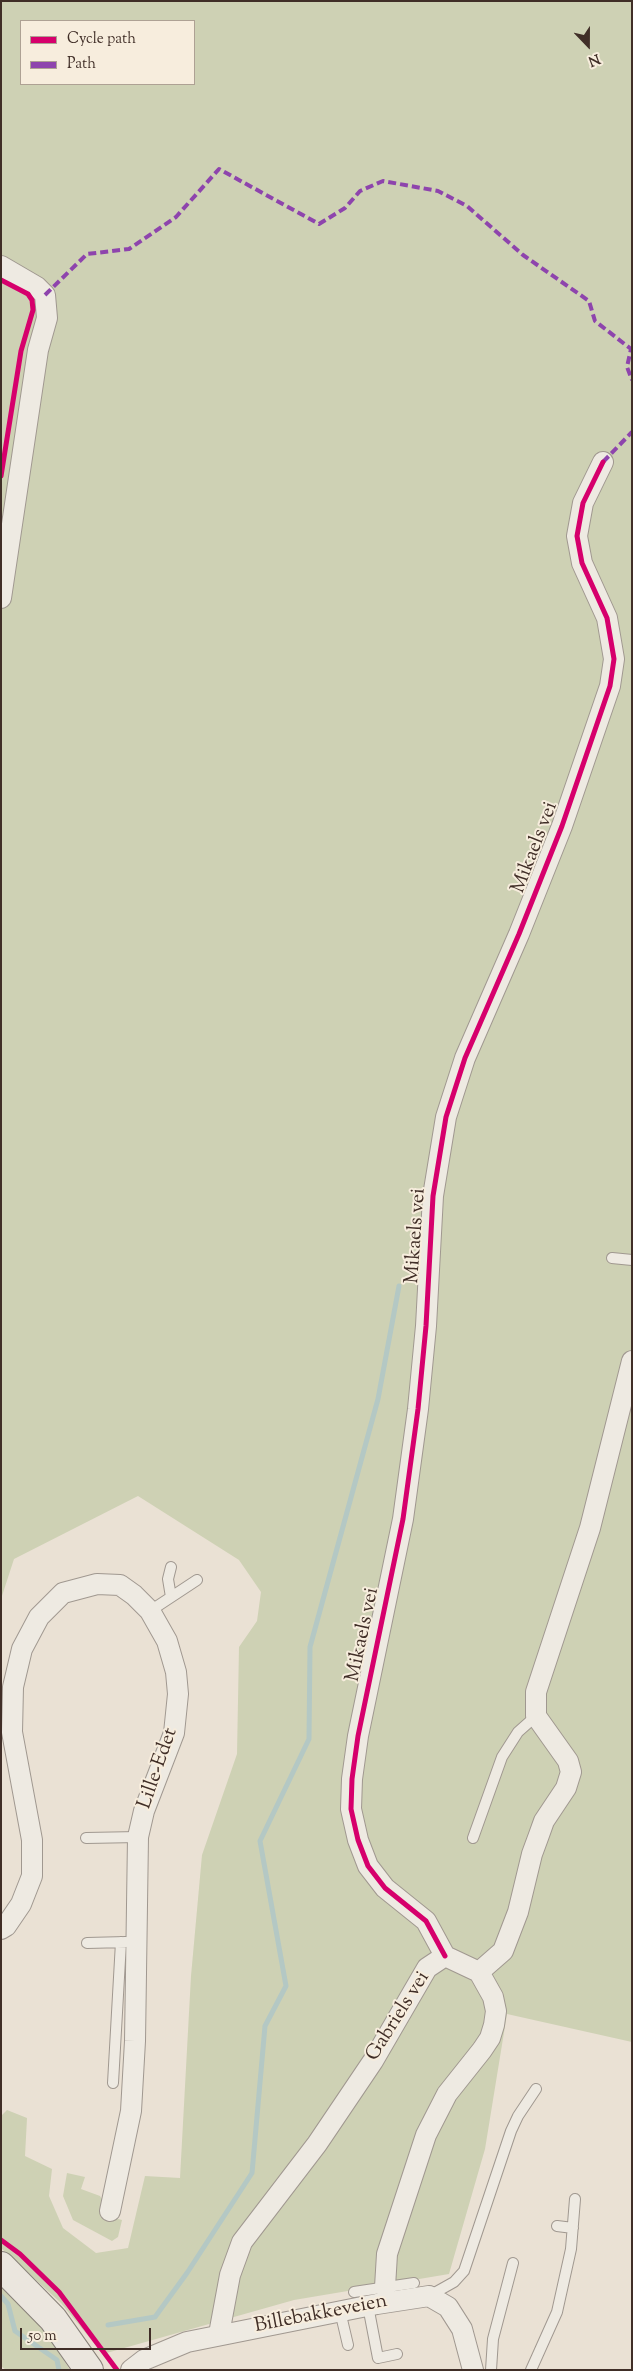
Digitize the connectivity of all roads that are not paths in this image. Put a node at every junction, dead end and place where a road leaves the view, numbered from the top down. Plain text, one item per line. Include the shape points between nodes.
1 (1, 266) edge
2 (603, 462) dead end
3 (1, 598) edge
4 (612, 1258) dead end
5 (632, 1260) edge
6 (632, 1361) edge
7 (170, 1568) dead end
8 (197, 1580) dead end
9 (171, 1597) junction
10 (150, 1611) junction
11 (536, 1716) junction
12 (138, 1837) junction
13 (86, 1838) dead end
14 (473, 1838) dead end
15 (1, 1928) edge
16 (129, 1942) junction
17 (87, 1943) dead end
18 (444, 1956) junction
19 (479, 1972) junction
20 (127, 2008) junction
21 (113, 2083) dead end
22 (536, 2089) dead end
23 (575, 2199) dead end
24 (110, 2211) dead end
25 (557, 2226) dead end
26 (573, 2228) junction
27 (513, 2263) dead end
28 (1, 2266) edge
29 (385, 2287) junction
30 (421, 2290) junction
31 (354, 2292) dead end
32 (368, 2306) junction
33 (340, 2311) junction
34 (219, 2334) junction
35 (348, 2345) dead end
36 (397, 2354) dead end
37 (88, 2370) edge
38 (131, 2370) edge
39 (473, 2370) edge
40 (491, 2370) edge
41 (531, 2370) edge

1 - 3 street via 44,294 47,318 38,350
2 - 18 street, Mikaels vei via 583,503 577,536 582,564 607,618 614,658 612,679 562,826 465,1058 446,1117 433,1196 426,1326 403,1519 352,1779 352,1816 368,1866 385,1888 426,1921
4 - 5 lane
6 - 11 street via 590,1528 536,1692
7 - 9 lane
8 - 9 lane
9 - 10 lane
10 - 12 street, Lille-Edet via 168,1641 178,1694 174,1734 144,1811
10 - 15 street, Lille-Edet via 120,1585 97,1584 63,1593 39,1618 22,1649 13,1687 12,1732 32,1840 32,1876 21,1904 6,1926
11 - 14 lane via 518,1732 502,1757
11 - 19 street via 568,1760 571,1772 566,1788 544,1821 518,1912 503,1951
12 - 13 lane
12 - 16 street, Lille-Edet
16 - 17 lane
16 - 20 street, Lille-Edet
18 - 19 street, Gabriels vei
18 - 34 street, Gabriels vei via 427,1968 373,2061 317,2144 242,2242 230,2274
19 - 29 street via 493,1997 494,2025 482,2050 447,2094 426,2135 388,2254
20 - 21 lane
20 - 24 street, Lille-Edet via 131,2111
22 - 30 lane via 511,2131 464,2271 454,2282
23 - 26 lane
25 - 26 lane
26 - 41 lane via 556,2312
27 - 40 lane via 493,2339
28 - 37 main road via 53,2319
29 - 30 lane
29 - 31 lane
30 - 32 street, Billebakkeveien
30 - 39 street via 448,2307 462,2329
32 - 33 street, Billebakkeveien
32 - 36 lane via 378,2358
33 - 34 street, Billebakkeveien
33 - 35 lane
34 - 38 street, Billebakkeveien via 166,2350

